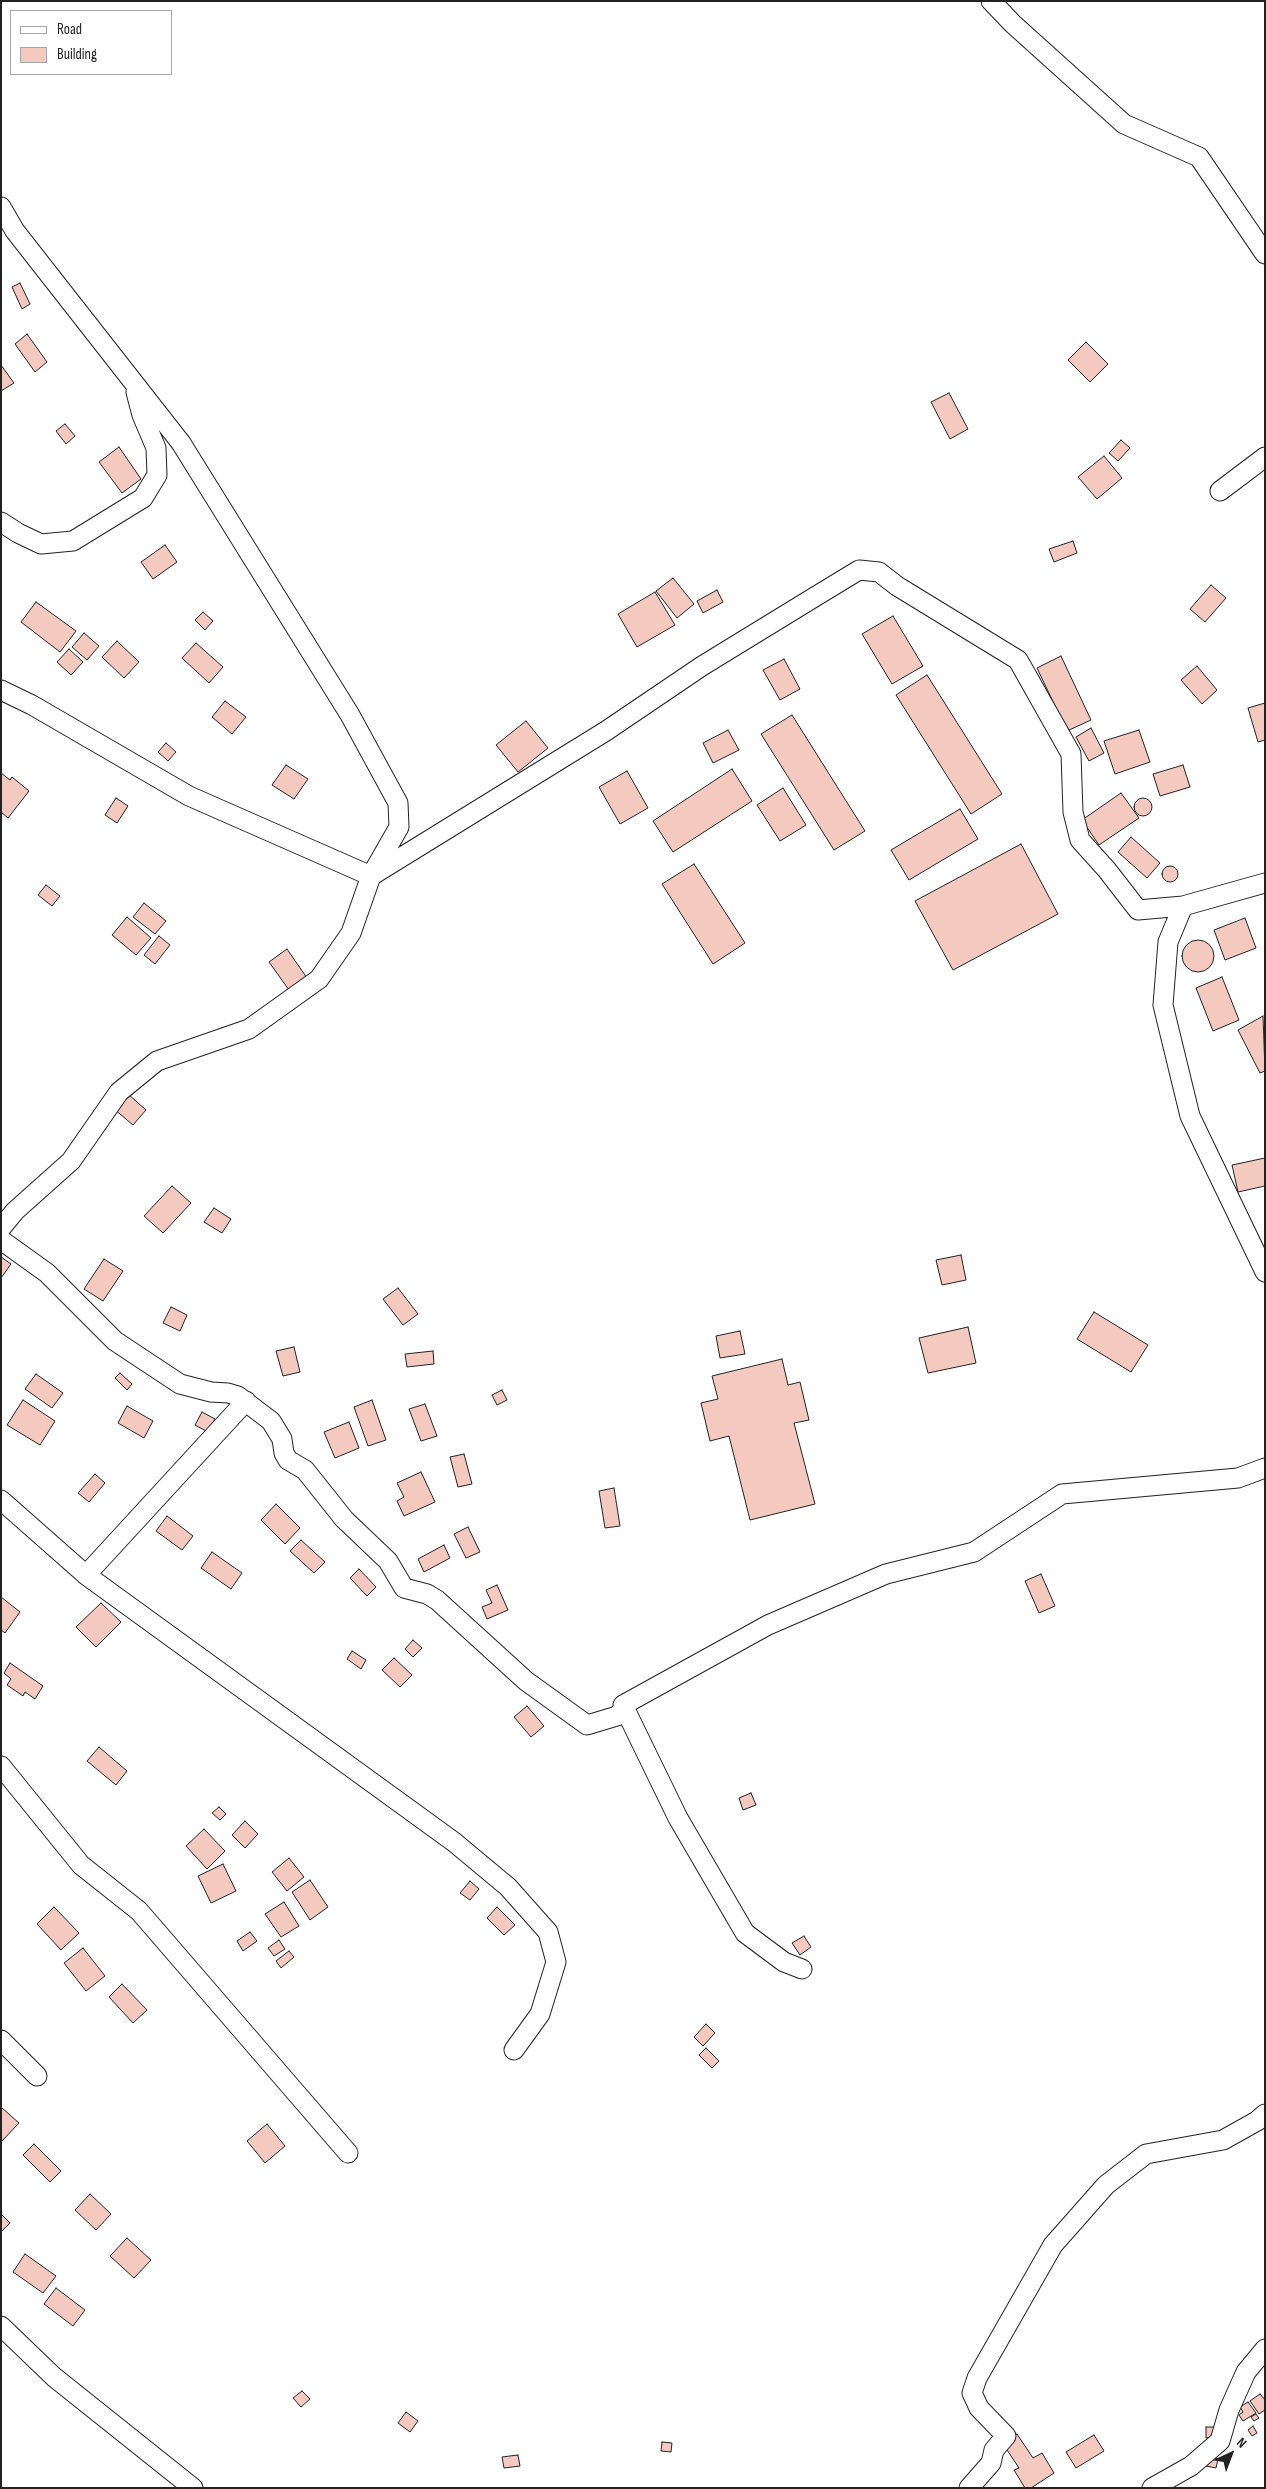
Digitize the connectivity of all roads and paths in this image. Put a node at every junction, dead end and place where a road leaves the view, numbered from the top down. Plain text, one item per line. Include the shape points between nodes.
1 (991, 1) edge
2 (1, 207) edge
3 (1265, 254) edge
4 (135, 385) junction
5 (1265, 457) edge
6 (1220, 491) dead end
7 (1, 522) edge
8 (1, 690) edge
9 (371, 876) junction
10 (1265, 883) edge
11 (1183, 906) junction
12 (1, 1228) edge
13 (1, 1240) edge
14 (1265, 1272) edge
15 (246, 1400) junction
16 (1265, 1468) edge
17 (1, 1500) edge
18 (86, 1576) junction
19 (625, 1708) junction
20 (1, 1766) edge
21 (802, 1969) dead end
22 (1, 2040) edge
23 (514, 2050) dead end
24 (37, 2076) dead end
25 (1265, 2114) edge
26 (348, 2153) dead end
27 (1, 2326) edge
28 (1265, 2349) edge
29 (193, 2488) edge
30 (969, 2488) edge
31 (1152, 2488) edge

1 - 3 street via 1124,124 1199,157
2 - 4 street via 15,231
4 - 7 street via 142,415 156,448 157,475 143,498 73,541 41,544
4 - 9 street via 181,443 236,529 350,715 398,803 399,827
5 - 6 street
8 - 9 street via 189,796
9 - 11 street via 606,732 748,637 859,570 880,572 897,586 1018,660 1071,754 1074,812 1080,840 1138,910
9 - 12 street via 351,933 319,979 249,1029 157,1060 119,1092 71,1161 15,1211
10 - 11 street
11 - 14 street via 1168,942 1163,1005 1190,1116
13 - 15 street via 47,1273 115,1341 172,1379 180,1384 228,1393
15 - 18 street
15 - 19 street via 277,1429 288,1460 305,1470 339,1513 385,1557 404,1588 432,1596 526,1681 586,1725 617,1716
16 - 19 street via 1238,1478 1062,1494 974,1552 886,1574 768,1625 623,1705
17 - 18 street
18 - 23 street via 454,1842 508,1887 548,1932 556,1962 540,2014
19 - 21 street via 678,1818 745,1933 784,1962
20 - 26 street via 81,1865 139,1912
22 - 24 street
25 - 30 street via 1224,2140 1146,2154 1106,2186 1053,2245 977,2378 972,2393 979,2408 1006,2436 994,2450 991,2463
27 - 29 street via 54,2378
28 - 31 street via 1246,2372 1229,2410 1220,2441 1191,2466

